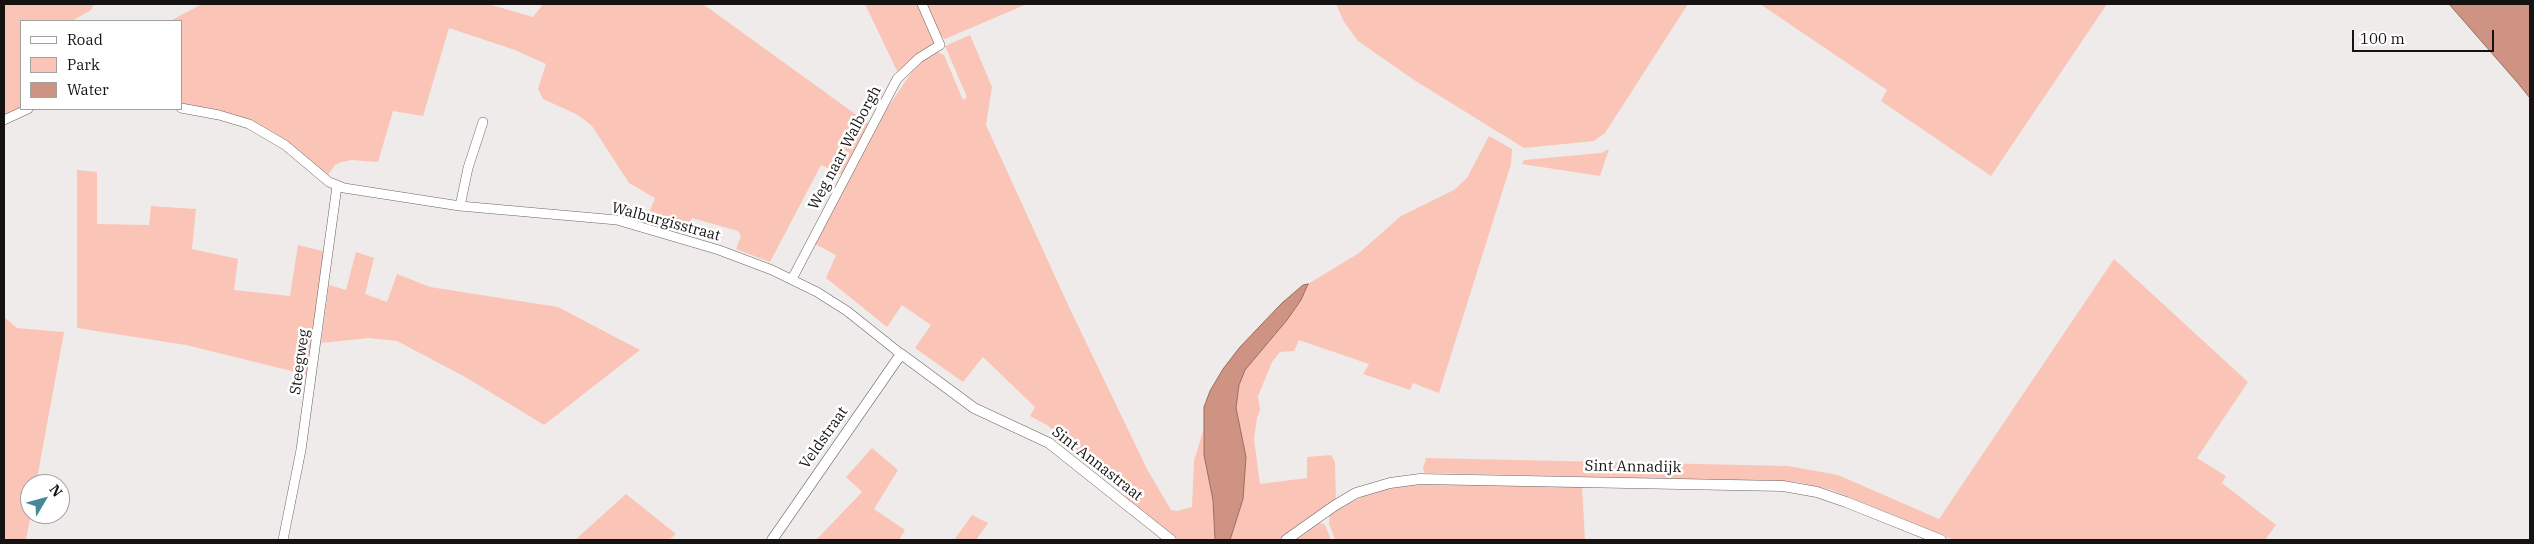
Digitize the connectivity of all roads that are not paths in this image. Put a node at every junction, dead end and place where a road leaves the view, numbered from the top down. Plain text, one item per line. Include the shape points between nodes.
1 (922, 4) edge
2 (182, 108) edge
3 (26, 110) edge
4 (4, 120) edge
5 (483, 122) dead end
6 (338, 186) junction
7 (460, 206) junction
8 (792, 280) junction
9 (901, 354) junction
10 (283, 540) edge
11 (772, 540) edge
12 (1170, 540) edge
13 (1286, 540) edge
14 (1941, 540) edge

1 - 8 street, Weg naar Walborgh via 940,45 919,58 897,79
2 - 6 street via 220,114 255,128 285,145
3 - 4 street
5 - 7 street
6 - 7 street, Walburgisstraat
6 - 10 street, Steegweg via 301,450
7 - 8 street, Walburgisstraat via 617,220 720,250
8 - 9 street, Walburgisstraat via 847,311
9 - 11 street, Veldstraat
9 - 12 street, Sint Annastraat via 967,403 1049,443
13 - 14 street, Sint Annadijk via 1345,499 1396,481 1420,479 1796,488 1846,502

